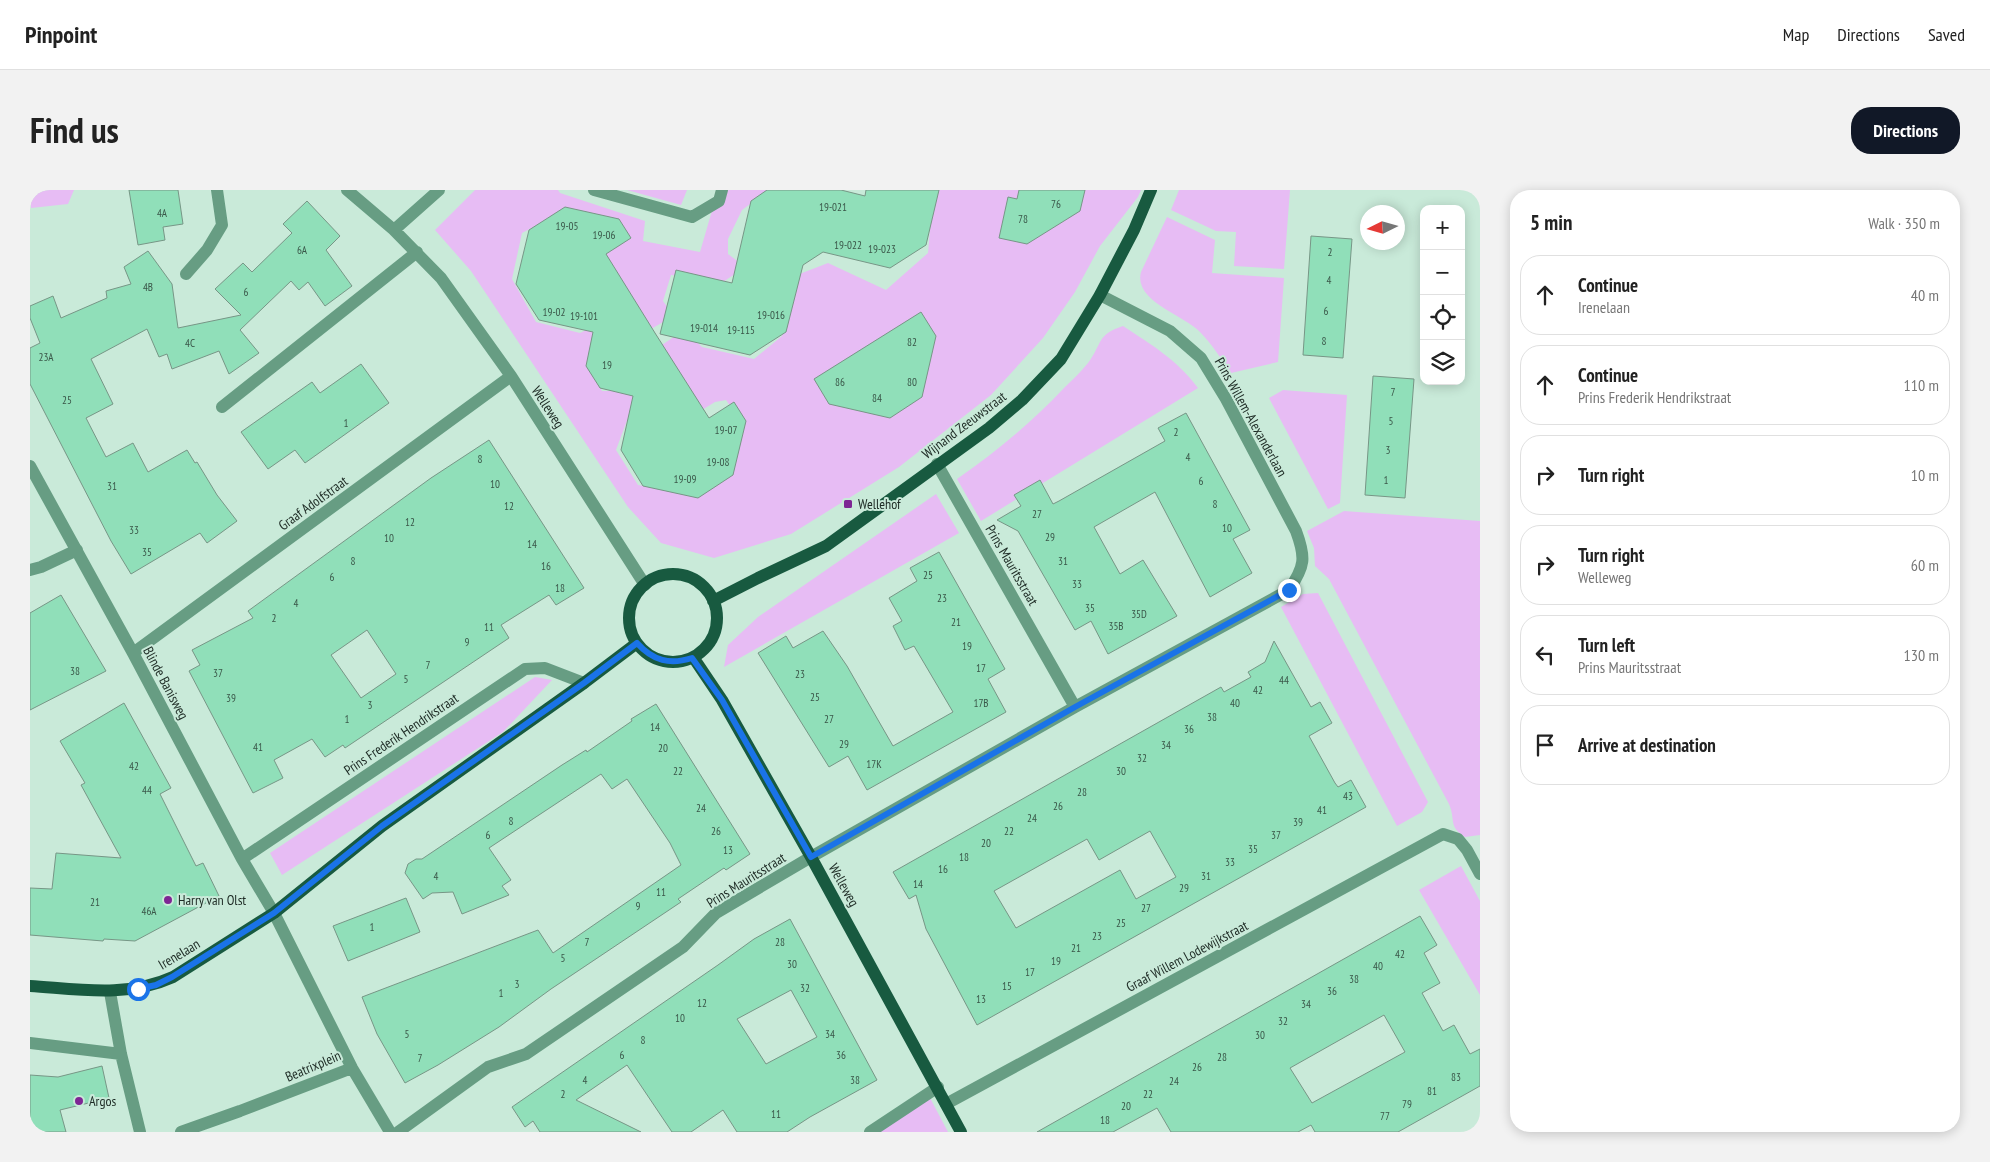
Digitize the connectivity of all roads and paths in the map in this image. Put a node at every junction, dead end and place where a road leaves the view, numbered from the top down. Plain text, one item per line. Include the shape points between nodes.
1 (217, 190) edge
2 (347, 190) edge
3 (439, 190) edge
4 (594, 190) edge
5 (722, 190) edge
6 (1151, 190) edge
7 (394, 230) junction
8 (417, 252) junction
9 (186, 274) dead end
10 (1100, 295) junction
11 (511, 376) junction
12 (222, 407) dead end
13 (937, 464) junction
14 (30, 466) edge
15 (76, 550) junction
16 (30, 570) edge
17 (1301, 573) joint
18 (645, 585) junction
19 (713, 601) junction
20 (637, 643) junction
21 (133, 653) junction
22 (692, 658) junction
23 (584, 683) junction
24 (1075, 707) junction
25 (811, 857) junction
26 (242, 859) junction
27 (1480, 874) edge
28 (274, 913) junction
29 (30, 986) edge
30 (110, 992) junction
31 (30, 1044) edge
32 (121, 1054) junction
33 (352, 1068) junction
34 (938, 1088) junction
35 (946, 1104) junction
36 (140, 1132) edge
37 (181, 1132) edge
38 (390, 1132) edge
39 (398, 1132) edge
40 (870, 1132) edge
41 (961, 1132) edge

1 - 9 street via 222,225 207,250
2 - 7 street, Welleweg
3 - 7 street
4 - 5 street via 692,217 719,201
6 - 10 main road, Wijnand Zeeuwstraat
7 - 8 street, Welleweg
8 - 11 street, Welleweg via 441,278
8 - 12 street
10 - 13 main road, Wijnand Zeeuwstraat via 1061,359 1022,400 989,428
10 - 17 street, Prins Willem-Alexanderlaan via 1170,331 1201,358 1296,531 1303,550
11 - 18 street, Welleweg
11 - 21 street, Graaf Adolfstraat
13 - 19 main road, Wijnand Zeeuwstraat via 826,546
13 - 24 street, Prins Mauritsstraat
14 - 15 street, Blinde Banisweg
15 - 16 street
15 - 21 street, Blinde Banisweg
17 - 24 street, Prins Mauritsstraat via 1289,590
18 - 19 main road via 669,574 682,576 696,580
18 - 20 main road via 636,595 629,619
19 - 22 main road via 717,623 714,634 702,652
20 - 22 main road via 656,659 668,662
20 - 23 main road
21 - 26 street, Blinde Banisweg
22 - 25 main road, Welleweg via 722,700
23 - 26 street, Prins Frederik Hendrikstraat via 545,668 525,669
23 - 28 main road via 382,826
24 - 25 street, Prins Mauritsstraat
25 - 34 main road, Welleweg
25 - 39 street, Prins Mauritsstraat via 716,914 683,947 526,1054 488,1067
26 - 28 street, Blinde Banisweg
27 - 35 street, Graaf Willem Lodewijkstraat via 1458,839 1443,834
28 - 30 main road, Irenelaan via 172,977 147,987
28 - 33 street, Beatrixplein
29 - 30 main road, Irenelaan
30 - 32 street
31 - 32 street
32 - 36 street
33 - 37 street, Beatrixplein
33 - 38 street
34 - 35 main road, Welleweg
34 - 40 street
35 - 41 main road, Welleweg

